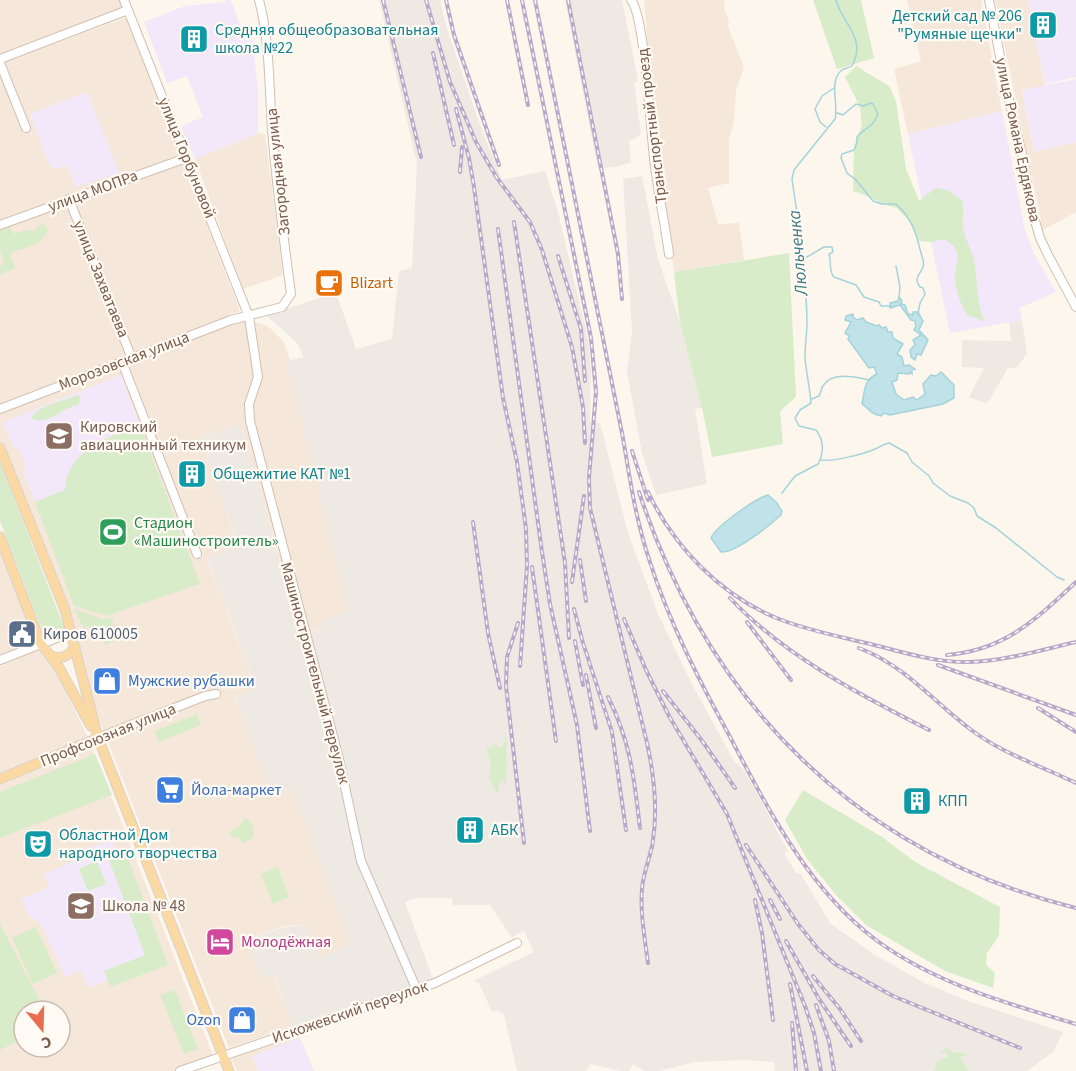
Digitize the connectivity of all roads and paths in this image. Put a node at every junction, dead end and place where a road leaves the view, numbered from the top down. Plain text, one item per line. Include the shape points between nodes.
1 (124, 0) edge
2 (260, 0) edge
3 (631, 0) edge
4 (989, 0) edge
5 (128, 10) junction
6 (0, 61) edge
7 (27, 128) dead end
8 (186, 158) junction
9 (69, 199) junction
10 (0, 225) edge
11 (669, 254) dead end
12 (1076, 307) edge
13 (249, 317) junction
14 (132, 359) junction
15 (122, 362) junction
16 (0, 409) edge
17 (0, 448) edge
18 (0, 537) edge
19 (197, 554) dead end
20 (72, 632) junction
21 (42, 644) junction
22 (75, 646) junction
23 (51, 657) junction
24 (0, 660) edge
25 (216, 694) dead end
26 (98, 738) junction
27 (0, 779) edge
28 (517, 943) dead end
29 (416, 988) junction
30 (223, 1056) junction
31 (180, 1071) edge
32 (228, 1071) edge

1 - 5 street, улица Горбуновой
2 - 13 street, Загородная улица via 291,294 282,308
3 - 11 street, Транспортный проезд via 637,10 643,45 652,146
4 - 12 street, улица Романа Ердякова via 1031,207 1040,238
5 - 6 street
5 - 8 street, улица Горбуновой
6 - 7 street
8 - 9 street, улица МОПРа
8 - 13 street, улица Горбуновой
9 - 10 street, улица МОПРа
9 - 14 street, улица Захватаева
13 - 14 street, Морозовская улица via 231,320
13 - 29 street, Машиностроительный переулок via 258,377 249,404 250,421 339,759 361,861
14 - 15 street, Морозовская улица
15 - 16 street, Морозовская улица
15 - 19 street
17 - 20 main road
18 - 21 main road
20 - 21 street
20 - 22 main road
21 - 23 main road
21 - 24 street
22 - 23 main road via 66,656
22 - 26 main road
23 - 26 main road
25 - 26 street, Профсоюзная улица
26 - 27 main road, Профсоюзная улица
26 - 30 main road
28 - 29 street, Искожевский переулок via 435,983
29 - 30 street, Искожевский переулок
30 - 31 street, Искожевский переулок
30 - 32 main road

